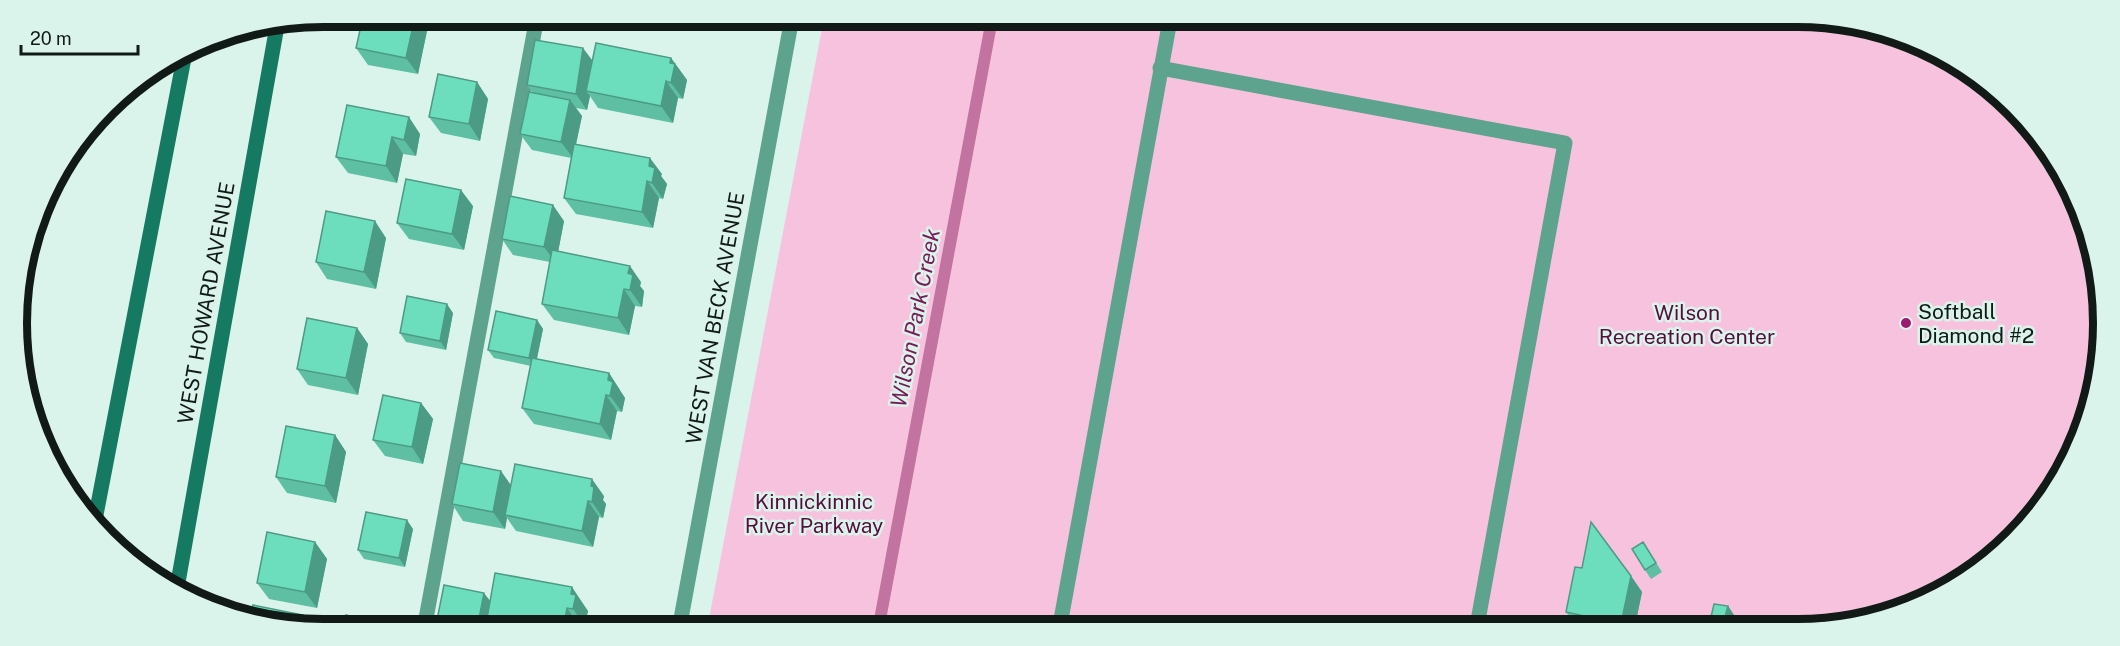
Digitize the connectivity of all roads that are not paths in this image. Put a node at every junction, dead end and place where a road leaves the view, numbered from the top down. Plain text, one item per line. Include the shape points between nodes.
1 (535, 27) edge
2 (790, 27) edge
3 (1169, 27) edge
4 (275, 31) edge
5 (183, 63) edge
6 (1160, 68) junction
7 (96, 513) edge
8 (178, 581) edge
9 (426, 619) edge
10 (681, 619) edge
11 (1061, 619) edge
12 (1478, 619) edge

1 - 9 street
2 - 10 street, WEST VAN BECK AVENUE
3 - 6 street
4 - 8 main road, WEST HOWARD AVENUE
5 - 7 main road
6 - 11 street
6 - 12 street via 1565,143

